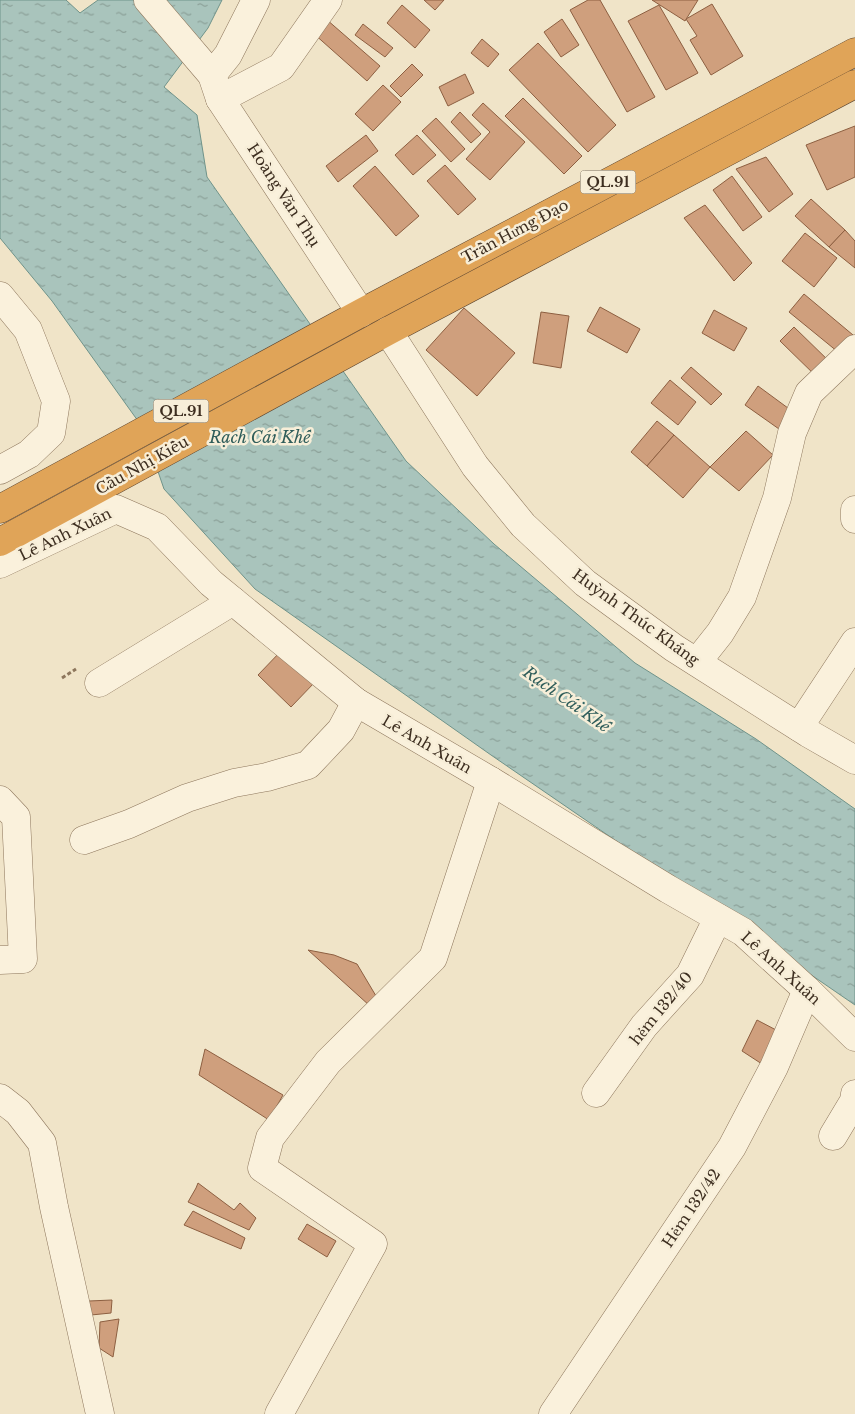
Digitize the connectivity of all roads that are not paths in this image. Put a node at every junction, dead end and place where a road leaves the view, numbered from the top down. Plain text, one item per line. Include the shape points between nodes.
1 (148, 0) edge
2 (256, 0) edge
3 (328, 0) edge
4 (855, 52) edge
5 (855, 84) edge
6 (216, 87) junction
7 (0, 296) edge
8 (361, 313) junction
9 (388, 330) junction
10 (362, 344) joint
11 (855, 349) edge
12 (0, 470) edge
13 (0, 509) edge
14 (855, 510) edge
15 (855, 519) edge
16 (0, 542) edge
17 (0, 564) edge
18 (232, 601) junction
19 (855, 642) edge
20 (696, 662) junction
21 (99, 683) dead end
22 (356, 702) junction
23 (799, 727) junction
24 (855, 760) edge
25 (491, 781) junction
26 (0, 800) edge
27 (84, 840) dead end
28 (718, 918) junction
29 (0, 960) edge
30 (807, 990) junction
31 (855, 1037) edge
32 (596, 1093) dead end
33 (855, 1094) edge
34 (0, 1098) edge
35 (833, 1136) dead end
36 (100, 1414) edge
37 (279, 1414) edge
38 (553, 1414) edge

1 - 6 street, Hoàng Văn Thụ
2 - 6 street
3 - 6 street via 281,67
4 - 8 highway, Trần Hưng Đạo / QL.91
5 - 9 highway, Trần Hưng Đạo / QL.91
6 - 8 street, Hoàng Văn Thụ
7 - 12 street via 28,330 56,400 52,432 30,454
8 - 13 highway, Cầu Nhị Kiều / QL.91
9 - 10 highway, Trần Hưng Đạo / QL.91
9 - 20 street, Huỳnh Thúc Kháng via 475,466 523,525 585,583
10 - 16 highway, Cầu Nhị Kiều / QL.91
11 - 20 street via 809,393 792,433 776,498 742,597 720,633
14 - 15 street
17 - 18 street, Lê Anh Xuân via 116,509 157,527
18 - 21 street
18 - 22 street, Lê Anh Xuân
19 - 23 street
20 - 23 street, Huỳnh Thúc Kháng
22 - 25 street, Lê Anh Xuân
22 - 27 street via 341,730 308,765 187,798
23 - 24 street, Huỳnh Thúc Kháng
25 - 28 street, Lê Anh Xuân
25 - 37 street via 433,958 328,1062 270,1138 262,1168 373,1244
26 - 29 street via 16,818 23,959
28 - 30 street, Lê Anh Xuân via 743,932
28 - 32 street, hẻm 132/40 via 690,975 644,1026
30 - 31 street, Lê Anh Xuân
30 - 38 street, Hẻm 132/42 via 774,1067 732,1147
33 - 35 street
34 - 36 street via 18,1112 42,1143

